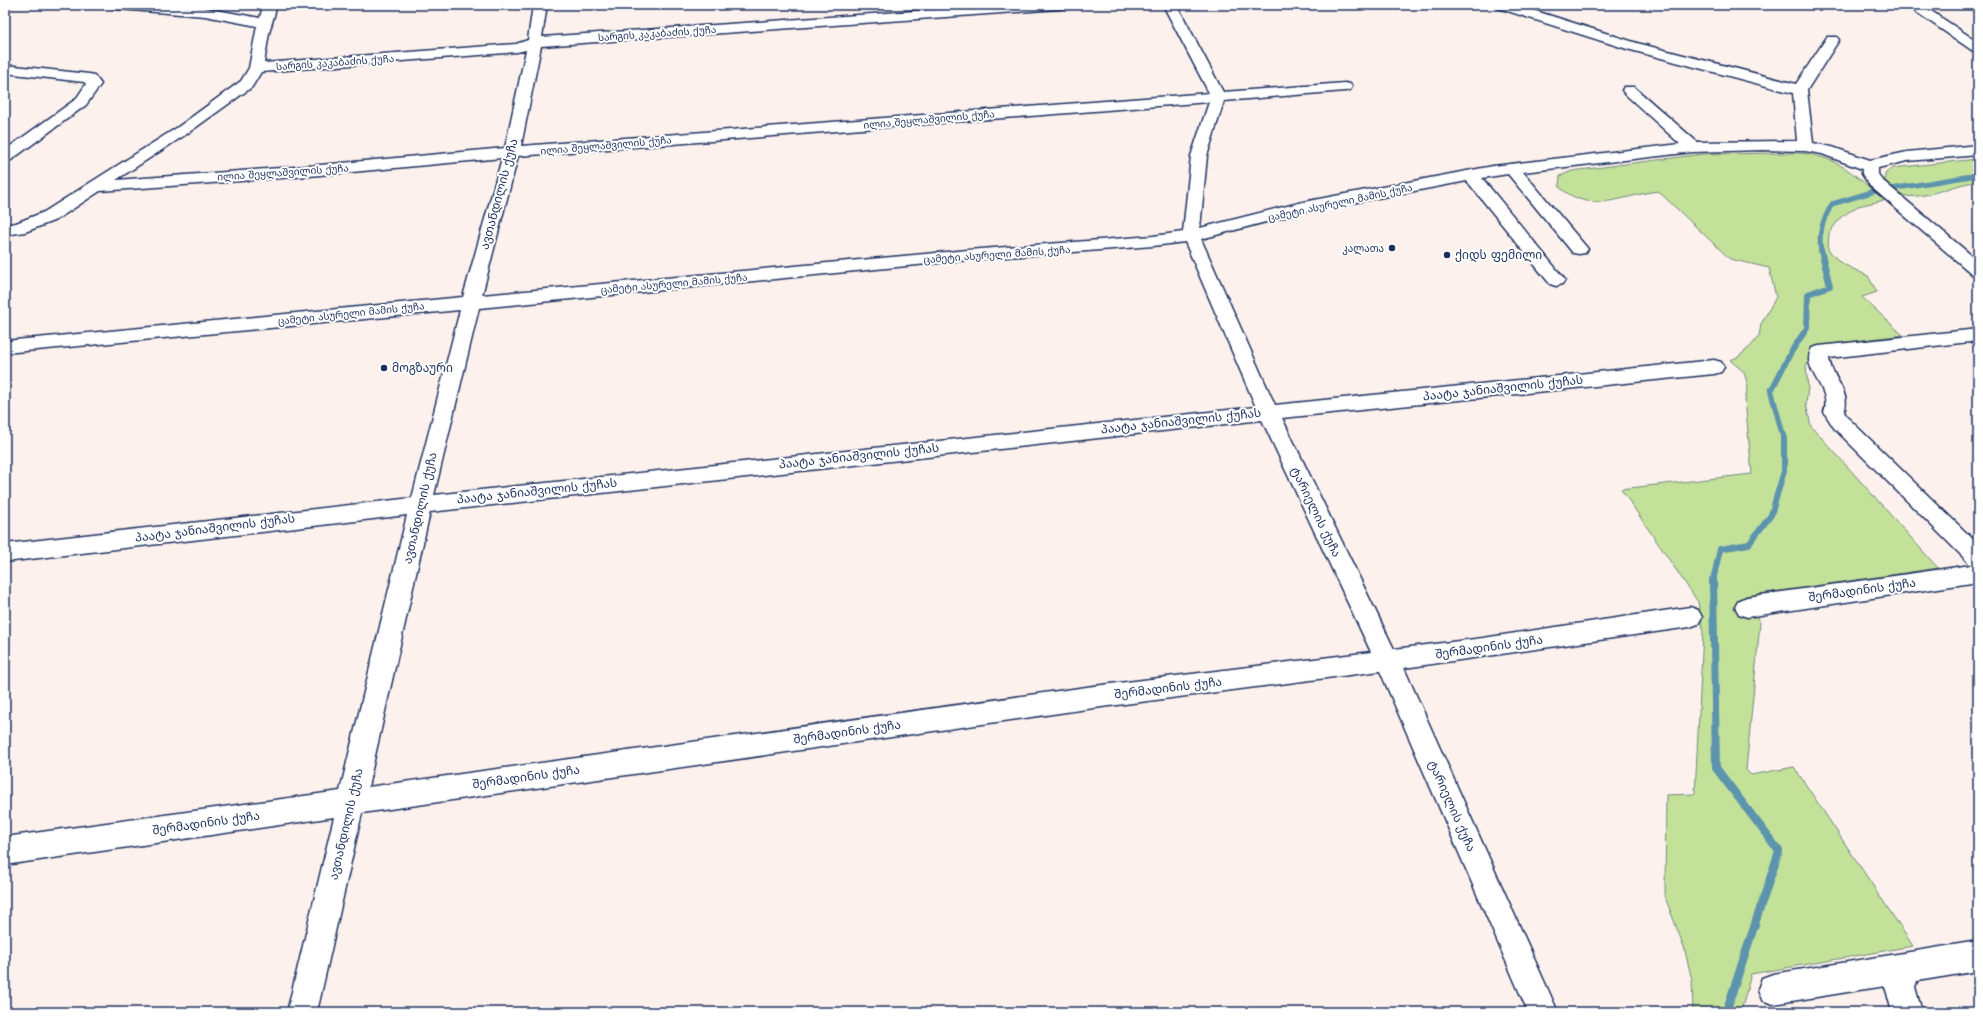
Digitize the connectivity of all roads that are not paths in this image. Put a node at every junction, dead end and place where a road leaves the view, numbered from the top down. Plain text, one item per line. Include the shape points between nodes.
1 (118, 5) edge
2 (270, 5) edge
3 (540, 5) edge
4 (1059, 5) edge
5 (1170, 5) edge
6 (1503, 5) edge
7 (1913, 5) edge
8 (265, 23) junction
9 (1832, 40) dead end
10 (536, 42) junction
11 (1978, 48) edge
12 (256, 68) junction
13 (5, 69) edge
14 (1345, 87) dead end
15 (1629, 90) dead end
16 (1800, 90) junction
17 (1218, 96) junction
18 (1805, 146) junction
19 (1693, 147) junction
20 (1978, 150) edge
21 (511, 152) junction
22 (5, 157) edge
23 (1870, 166) junction
24 (1512, 169) junction
25 (1471, 175) junction
26 (96, 186) junction
27 (5, 230) edge
28 (1191, 236) junction
29 (1579, 249) dead end
30 (1978, 270) edge
31 (1556, 280) dead end
32 (470, 301) junction
33 (1978, 335) edge
34 (5, 347) edge
35 (1714, 367) dead end
36 (1268, 411) junction
37 (421, 504) junction
38 (5, 553) edge
39 (1978, 558) edge
40 (1978, 573) edge
41 (1747, 607) dead end
42 (1690, 617) dead end
43 (1388, 661) junction
44 (351, 802) junction
45 (5, 851) edge
46 (1978, 956) edge
47 (1905, 968) junction
48 (1773, 989) dead end
49 (302, 1012) edge
50 (1543, 1012) edge
51 (1907, 1012) edge

1 - 8 street via 205,12
2 - 8 street
3 - 10 street, ავთანდილის ქუჩა
4 - 10 street, სარგის კაკაბაძის ქუჩა
5 - 17 street
6 - 16 street via 1632,46
7 - 11 street
8 - 12 street
9 - 16 street
10 - 12 street, სარგის კაკაბაძის ქუჩა via 517,48
10 - 21 street, ავთანდილის ქუჩა
12 - 26 street via 247,84 183,130
13 - 22 street via 89,78 94,84 81,102
14 - 17 street, ილია შეყლაშვილის ქუჩა
15 - 19 street
16 - 18 street
17 - 21 street, ილია შეყლაშვილის ქუჩა
17 - 28 street via 1200,156
18 - 19 street, ცამეტი ასურელი მამის ქუჩა
18 - 23 street, ცამეტი ასურელი მამის ქუჩა via 1826,150
19 - 24 street, ცამეტი ასურელი მამის ქუჩა
20 - 23 street via 1880,161
21 - 26 street, ილია შეყლაშვილის ქუჩა via 309,171
21 - 32 street, ავთანდილის ქუჩა
23 - 30 street via 1870,174 1876,183
24 - 25 street, ცამეტი ასურელი მამის ქუჩა
24 - 29 street
25 - 28 street, ცამეტი ასურელი მამის ქუჩა via 1303,207
25 - 31 street
26 - 27 street, ილია შეყლაშვილის ქუჩა via 50,216 19,228
28 - 32 street, ცამეტი ასურელი მამის ქუჩა via 1109,246 968,255
28 - 36 street, ტარიელის ქუჩა
32 - 34 street, ცამეტი ასურელი მამის ქუჩა
32 - 37 street, ავთანდილის ქუჩა
33 - 39 street via 1819,352 1824,376 1837,403 1834,412 1841,423
35 - 36 street, პაატა ჯანიაშვილის ქუჩას
36 - 37 street, პაატა ჯანიაშვილის ქუჩას
36 - 43 street, ტარიელის ქუჩა
37 - 38 street, პაატა ჯანიაშვილის ქუჩას
37 - 44 street, ავთანდილის ქუჩა
40 - 41 street, შერმადინის ქუჩა
42 - 43 street, შერმადინის ქუჩა
43 - 44 street, შერმადინის ქუჩა via 1094,697
43 - 50 street, ტარიელის ქუჩა
44 - 45 street, შერმადინის ქუჩა
44 - 49 street, ავთანდილის ქუჩა
46 - 47 street
47 - 48 street
47 - 51 street via 1900,987

